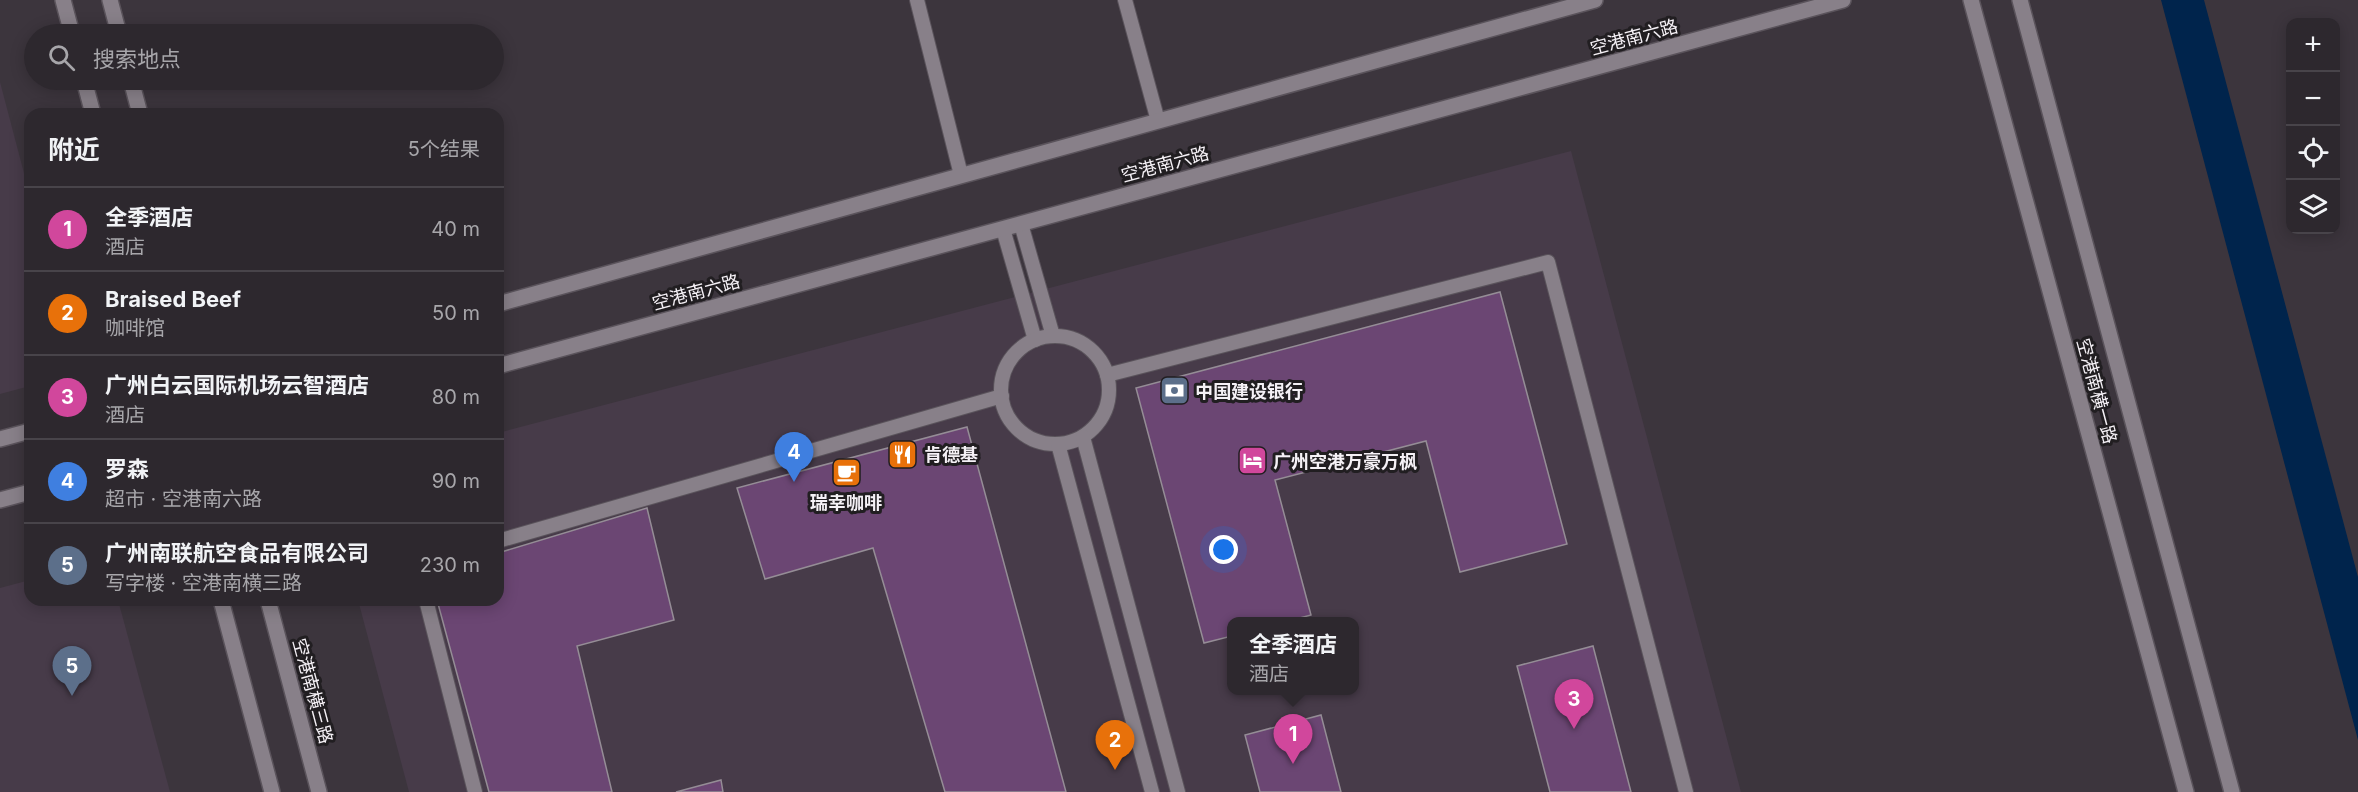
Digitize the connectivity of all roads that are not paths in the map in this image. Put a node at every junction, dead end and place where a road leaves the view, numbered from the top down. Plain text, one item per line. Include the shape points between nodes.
1 (63, 0) edge
2 (110, 0) edge
3 (917, 0) edge
4 (1125, 0) edge
5 (1595, 0) edge
6 (1843, 0) edge
7 (1971, 0) edge
8 (2020, 0) edge
9 (69, 24) edge
10 (116, 24) edge
11 (87, 90) edge
12 (134, 90) edge
13 (91, 108) edge
14 (138, 108) edge
15 (1158, 121) junction
16 (961, 176) junction
17 (1020, 224) junction
18 (1003, 229) junction
19 (504, 301) edge
20 (1053, 336) junction
21 (1035, 340) junction
22 (504, 364) edge
23 (1107, 375) junction
24 (1002, 396) junction
25 (24, 433) edge
26 (1083, 437) junction
27 (0, 439) edge
28 (1058, 444) junction
29 (24, 494) edge
30 (0, 500) edge
31 (504, 538) edge
32 (223, 606) edge
33 (270, 606) edge
34 (428, 606) edge
35 (272, 792) edge
36 (319, 792) edge
37 (475, 792) edge
38 (1152, 792) edge
39 (1178, 792) edge
40 (1686, 792) edge
41 (2186, 792) edge
42 (2232, 792) edge

1 - 9 street
2 - 10 street
3 - 16 lane
4 - 15 lane
5 - 15 street
6 - 17 street, 空港南六路
7 - 41 street, 空港南横一路
8 - 42 street, 空港南横一路
11 - 13 street
12 - 14 street
15 - 16 street
16 - 19 street
17 - 18 street, 空港南六路
17 - 20 lane
18 - 21 lane
18 - 22 street, 空港南六路
20 - 21 lane
20 - 23 lane via 1071,338 1086,346
21 - 24 lane via 1020,348 1009,362 1002,379
23 - 26 lane via 1109,393 1105,410 1096,426
23 - 40 lane via 1548,262
24 - 28 lane via 1007,414 1017,428 1031,439
24 - 31 lane
25 - 27 street
26 - 28 lane
26 - 39 lane
28 - 38 lane
29 - 30 street
32 - 35 street
33 - 36 street, 空港南横三路
34 - 37 lane

